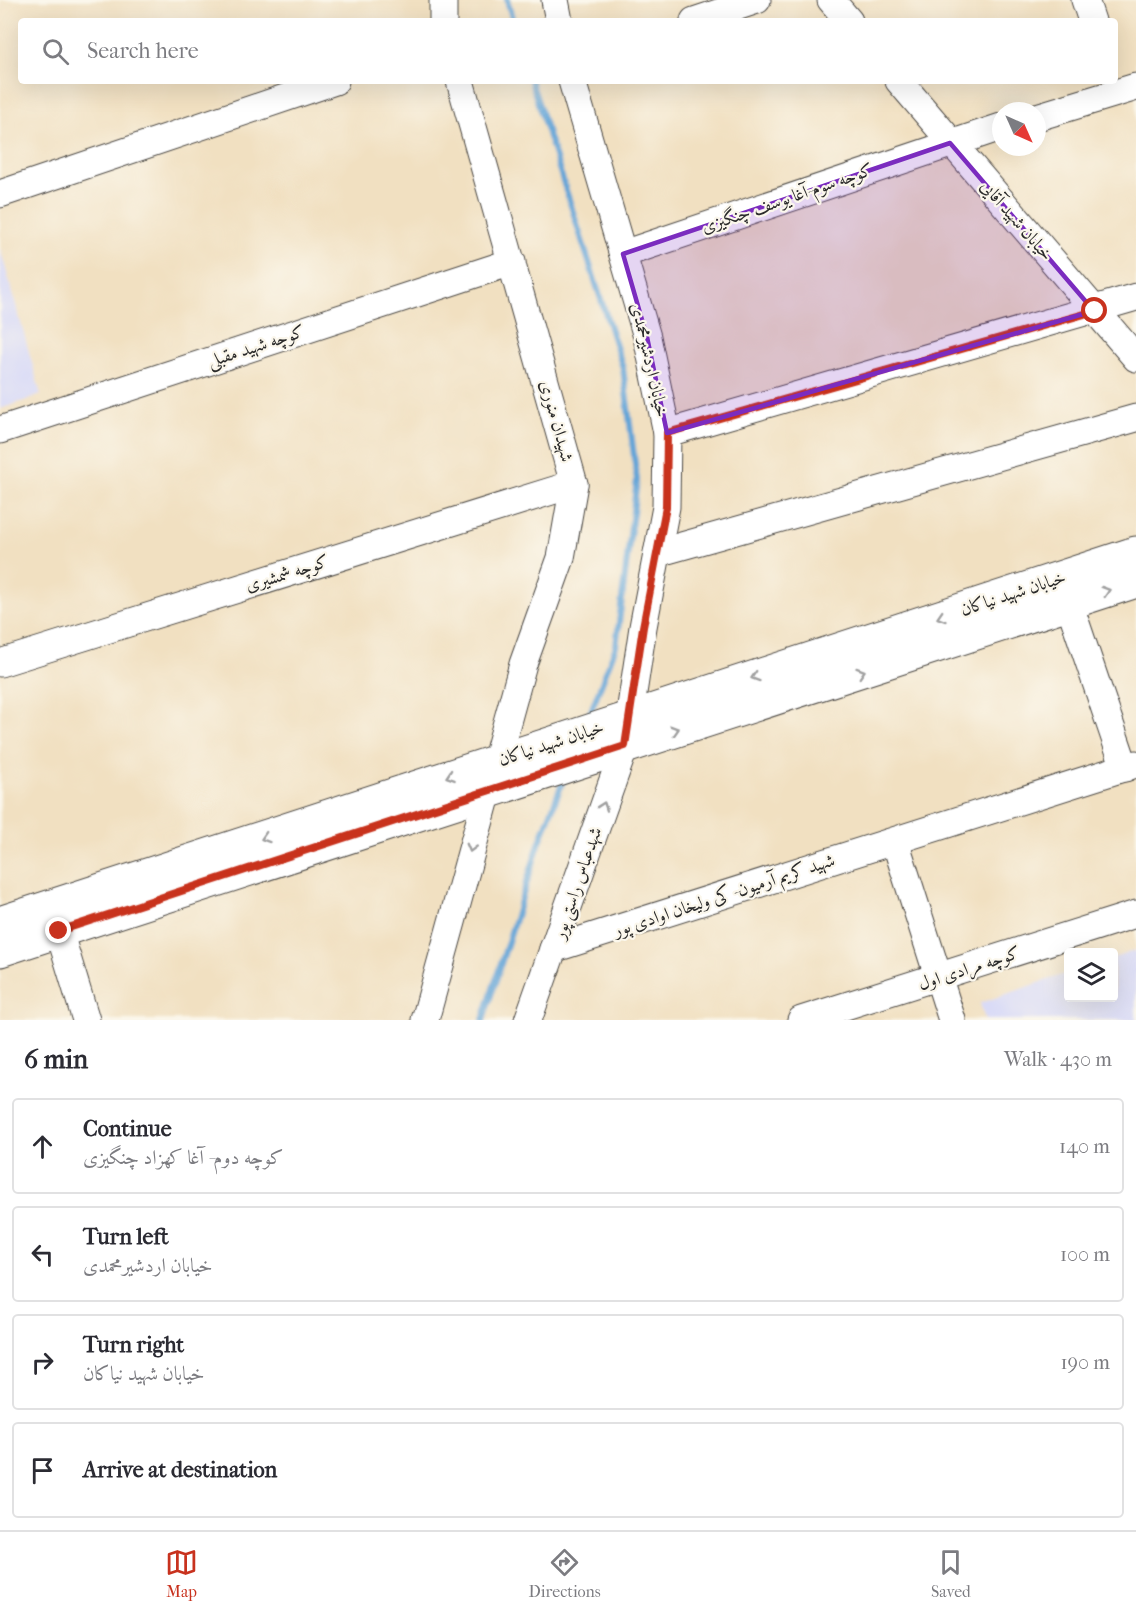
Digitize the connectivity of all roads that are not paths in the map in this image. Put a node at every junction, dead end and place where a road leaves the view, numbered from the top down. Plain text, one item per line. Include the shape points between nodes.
1 (442, 0) edge
2 (555, 0) edge
3 (757, 0) edge
4 (831, 0) edge
5 (1084, 0) edge
6 (443, 18) edge
7 (558, 18) edge
8 (703, 18) edge
9 (846, 18) edge
10 (1091, 18) edge
11 (327, 84) edge
12 (461, 84) edge
13 (573, 84) edge
14 (901, 84) edge
15 (1121, 87) edge
16 (1046, 114) edge
17 (992, 131) edge
18 (950, 143) junction
19 (0, 194) edge
20 (623, 254) junction
21 (512, 262) junction
22 (1136, 297) edge
23 (1095, 311) junction
24 (1136, 358) edge
25 (1136, 418) edge
26 (0, 430) edge
27 (667, 433) junction
28 (574, 484) junction
29 (657, 553) junction
30 (1136, 553) edge
31 (1136, 581) edge
32 (1069, 603) junction
33 (0, 663) edge
34 (628, 731) junction
35 (495, 760) junction
36 (1130, 766) edge
37 (487, 792) junction
38 (895, 841) junction
39 (166, 883) junction
40 (1136, 914) edge
41 (0, 923) edge
42 (59, 931) junction
43 (553, 949) junction
44 (0, 950) edge
45 (939, 978) junction
46 (86, 1020) edge
47 (425, 1020) edge
48 (528, 1020) edge
49 (801, 1020) edge
50 (952, 1020) edge

1 - 6 street
2 - 7 street
3 - 8 street
4 - 9 street
5 - 10 street
11 - 19 street
12 - 21 street, شهیدان منوری
13 - 20 street, خیابان اردشیرمحمدی
14 - 18 street, خیابان شهید آقایی
15 - 16 street
17 - 18 street, کوچه سوم-آغا یوسف چنگیزی
18 - 20 street, کوچه سوم-آغا یوسف چنگیزی
18 - 23 street, خیابان شهید آقایی
20 - 27 street, خیابان اردشیرمحمدی via 647,337
21 - 26 street, کوچه شهید مقبلی
21 - 28 street, شهیدان منوری
22 - 23 street
23 - 24 street, خیابان شهید آقایی
23 - 27 street
25 - 29 street
27 - 29 street, خیابان اردشیرمحمدی via 666,507
28 - 33 street, کوچه شمشیری
28 - 35 street, شهیدان منوری via 561,558 523,663
29 - 34 street, خیابان اردشیرمحمدی
30 -> 34 main road, خیابان شهید نیاکان
32 -> 31 main road, خیابان شهید نیاکان
34 -> 32 main road, خیابان شهید نیاکان
32 - 36 street
34 - 35 main road, خیابان شهید نیاکان
34 - 37 main road, خیابان شهید نیاکان
43 -> 34 street, شهدعباس راستی پور
35 - 37 street, شهیدان منوری
35 -> 39 main road, خیابان شهید نیاکان
36 - 38 street, شهید کریم آرمیون- کی ولیخان اوادی پور
37 - 39 main road, خیابان شهید نیاکان
37 -> 47 street, شهیدان منوری
38 - 43 street, شهید کریم آرمیون- کی ولیخان اوادی پور
38 - 45 street
39 - 41 main road, خیابان شهید نیاکان
39 - 42 main road, خیابان شهید نیاکان
40 - 45 street, کوچه مرادی اول
42 - 44 main road, خیابان شهید نیاکان
42 - 46 street
43 - 48 street, شهدعباس راستی پور
45 - 49 street, کوچه مرادی اول
45 - 50 street

